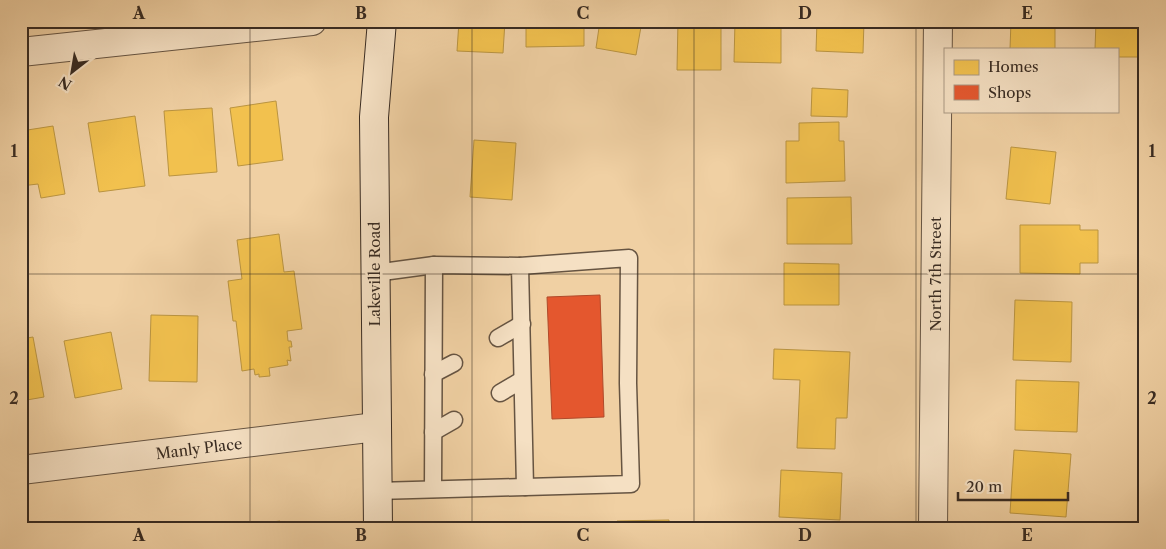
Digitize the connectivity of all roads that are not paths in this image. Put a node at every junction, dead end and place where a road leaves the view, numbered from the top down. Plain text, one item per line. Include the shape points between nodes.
1 (312, 21) edge
2 (382, 21) edge
3 (938, 21) edge
4 (21, 52) edge
5 (434, 266) junction
6 (520, 266) junction
7 (375, 273) junction
8 (522, 324) junction
9 (498, 338) dead end
10 (454, 363) dead end
11 (433, 374) junction
12 (522, 380) junction
13 (500, 393) dead end
14 (454, 420) dead end
15 (376, 427) junction
16 (433, 432) junction
17 (21, 470) edge
18 (525, 487) junction
19 (433, 489) junction
20 (377, 491) junction
21 (378, 528) edge
22 (933, 528) edge

1 - 4 street
2 - 7 street, Lakeville Road via 374,116
3 - 22 street, North 7th Street
5 - 6 lane
5 - 7 lane
5 - 11 lane
6 - 8 lane
6 - 18 lane via 629,258 631,484
7 - 15 street, Lakeville Road
8 - 9 lane
8 - 12 lane
10 - 11 lane
11 - 16 lane
12 - 13 lane
12 - 18 lane
14 - 16 lane
15 - 17 street, Manly Place
15 - 20 street, Lakeville Road
16 - 19 lane
18 - 19 lane
19 - 20 lane
20 - 21 street, Lakeville Road

